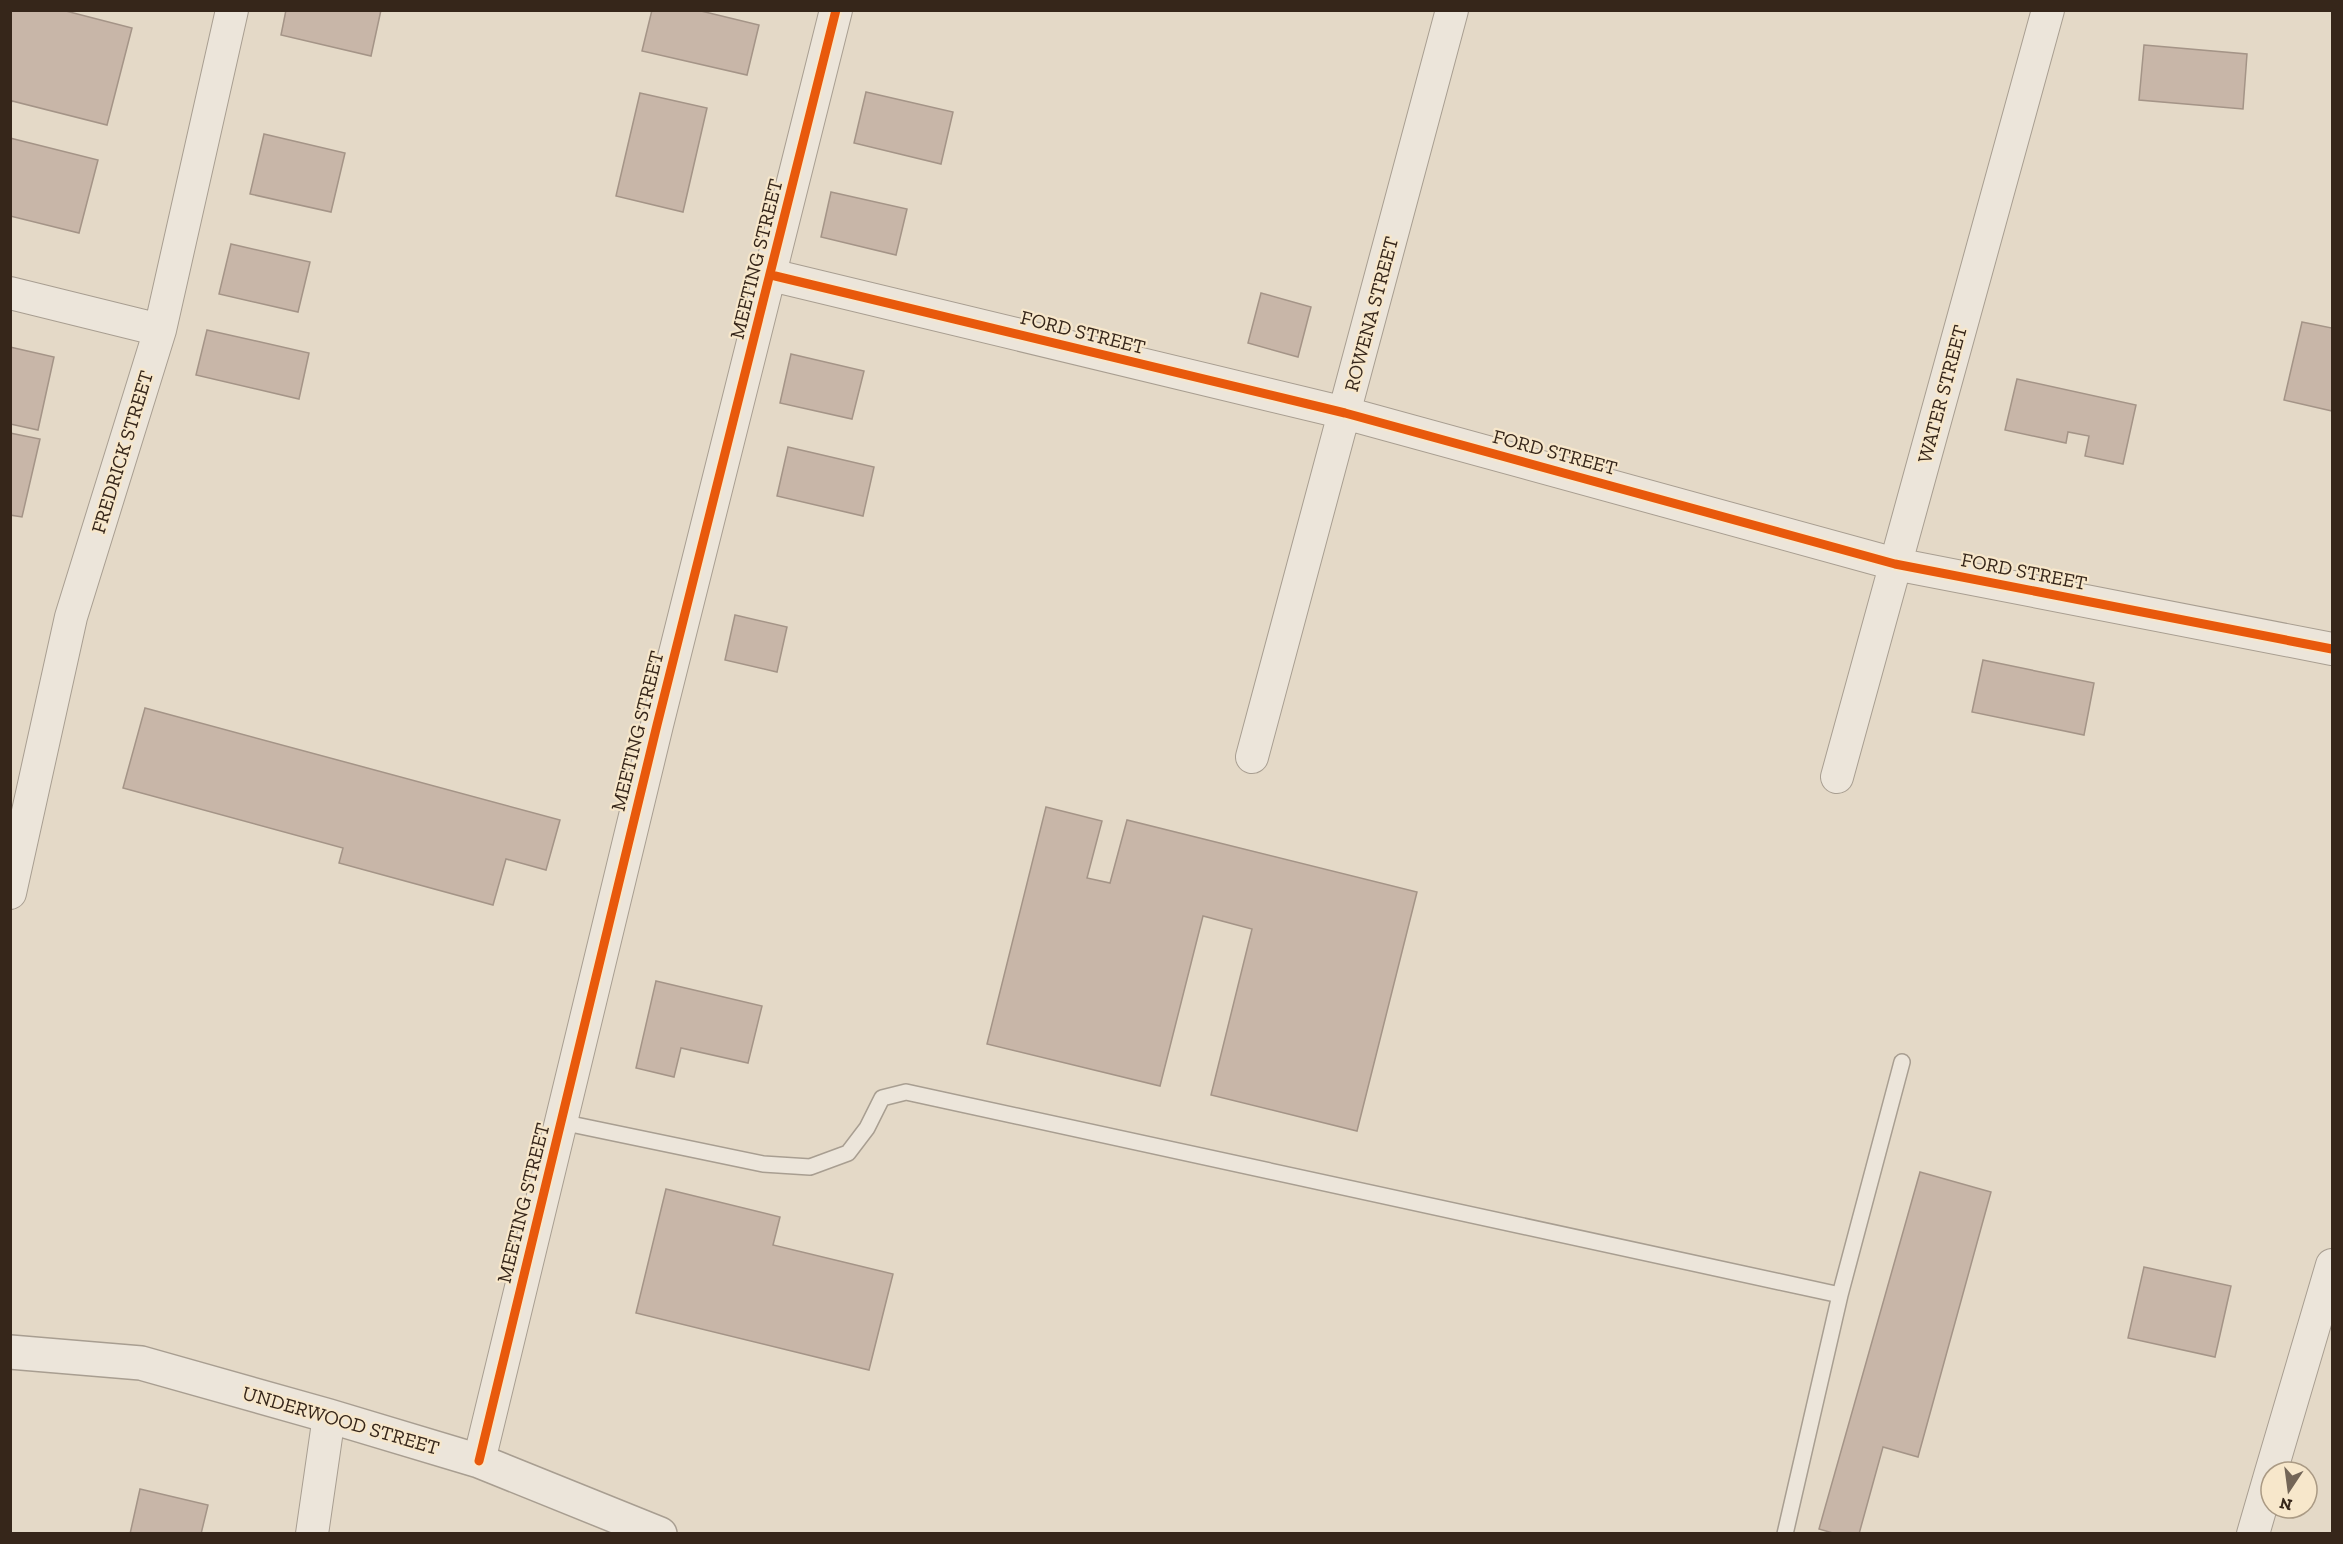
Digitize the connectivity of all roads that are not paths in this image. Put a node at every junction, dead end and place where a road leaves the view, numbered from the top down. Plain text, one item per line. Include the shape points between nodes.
1 (232, 10) edge
2 (836, 10) edge
3 (1452, 10) edge
4 (2048, 10) edge
5 (771, 275) junction
6 (10, 293) edge
7 (160, 330) junction
8 (1345, 413) junction
9 (1895, 564) junction
10 (2332, 649) edge
11 (1252, 757) dead end
12 (1837, 777) dead end
13 (22, 789) edge
14 (10, 893) edge
15 (1902, 1062) dead end
16 (561, 1122) junction
17 (2332, 1265) edge
18 (1840, 1295) junction
19 (10, 1352) edge
20 (329, 1416) junction
21 (2275, 1460) edge
22 (479, 1461) junction
23 (2259, 1513) edge
24 (312, 1533) edge
25 (660, 1533) edge
26 (1785, 1533) edge
27 (2253, 1533) edge

1 - 7 street, FREDRICK STREET
2 - 5 street, MEETING STREET
3 - 8 street, ROWENA STREET
4 - 9 street, WATER STREET
5 - 8 street, FORD STREET
5 - 16 street, MEETING STREET
6 - 7 street
7 - 13 street, FREDRICK STREET via 70,617
8 - 9 street, FORD STREET
8 - 11 street, ROWENA STREET
9 - 10 street, FORD STREET
9 - 12 street, WATER STREET
13 - 14 street, FREDRICK STREET
15 - 18 lane
16 - 18 lane via 763,1164 810,1167 848,1153 867,1128 882,1098 906,1092
16 - 22 street, MEETING STREET
17 - 21 street
18 - 26 lane
19 - 20 street, UNDERWOOD STREET via 141,1363
20 - 22 street, UNDERWOOD STREET
20 - 24 street
22 - 25 street, UNDERWOOD STREET
23 - 27 street

